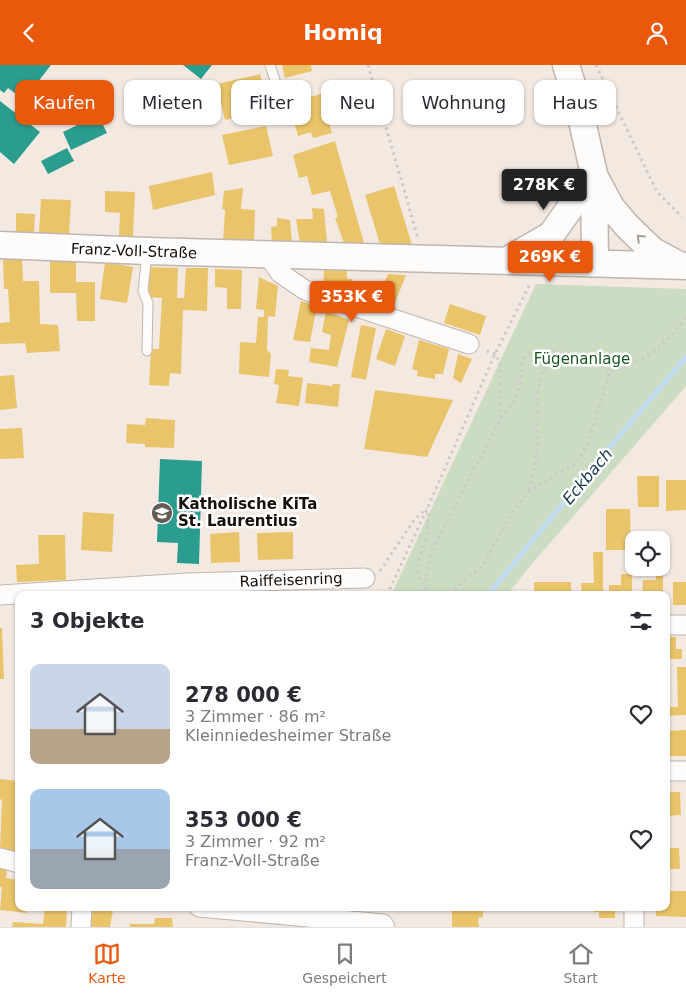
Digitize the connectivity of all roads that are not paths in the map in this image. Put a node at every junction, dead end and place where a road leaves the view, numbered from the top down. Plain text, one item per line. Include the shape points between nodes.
1 (270, 65) edge
2 (566, 65) edge
3 (275, 80) edge
4 (594, 174) junction
5 (0, 245) edge
6 (147, 251) junction
7 (268, 255) junction
8 (506, 261) junction
9 (595, 263) junction
10 (683, 265) edge
11 (469, 345) dead end
12 (148, 351) dead end
13 (365, 578) road end
14 (186, 589) edge
15 (124, 591) edge
16 (0, 595) edge
17 (15, 595) edge
18 (670, 625) edge
19 (686, 625) edge
20 (670, 771) edge
21 (686, 771) edge
22 (0, 858) edge
23 (15, 862) edge
24 (82, 911) edge
25 (239, 911) edge
26 (634, 911) edge
27 (385, 920) edge
28 (81, 927) edge
29 (634, 927) edge

1 - 3 lane
2 - 4 main road
4 - 8 main road via 551,235
4 - 9 main road
10 -> 4 main road via 653,251 627,225 611,207
5 - 6 main road, Franz-Voll-Straße
6 - 7 main road, Franz-Voll-Straße
6 - 12 lane via 143,291 148,303
7 - 8 main road, Franz-Voll-Straße
7 - 11 street via 280,273 305,290
8 - 9 main road, Franz-Voll-Straße
9 - 10 main road, Franz-Voll-Straße
13 - 14 street, Raiffeisenring
14 - 15 street, Raiffeisenring
16 - 17 street, Raiffeisenring
18 - 19 street
20 - 21 street
22 - 23 street
24 - 28 street
25 - 27 street via 360,923
26 - 29 street

